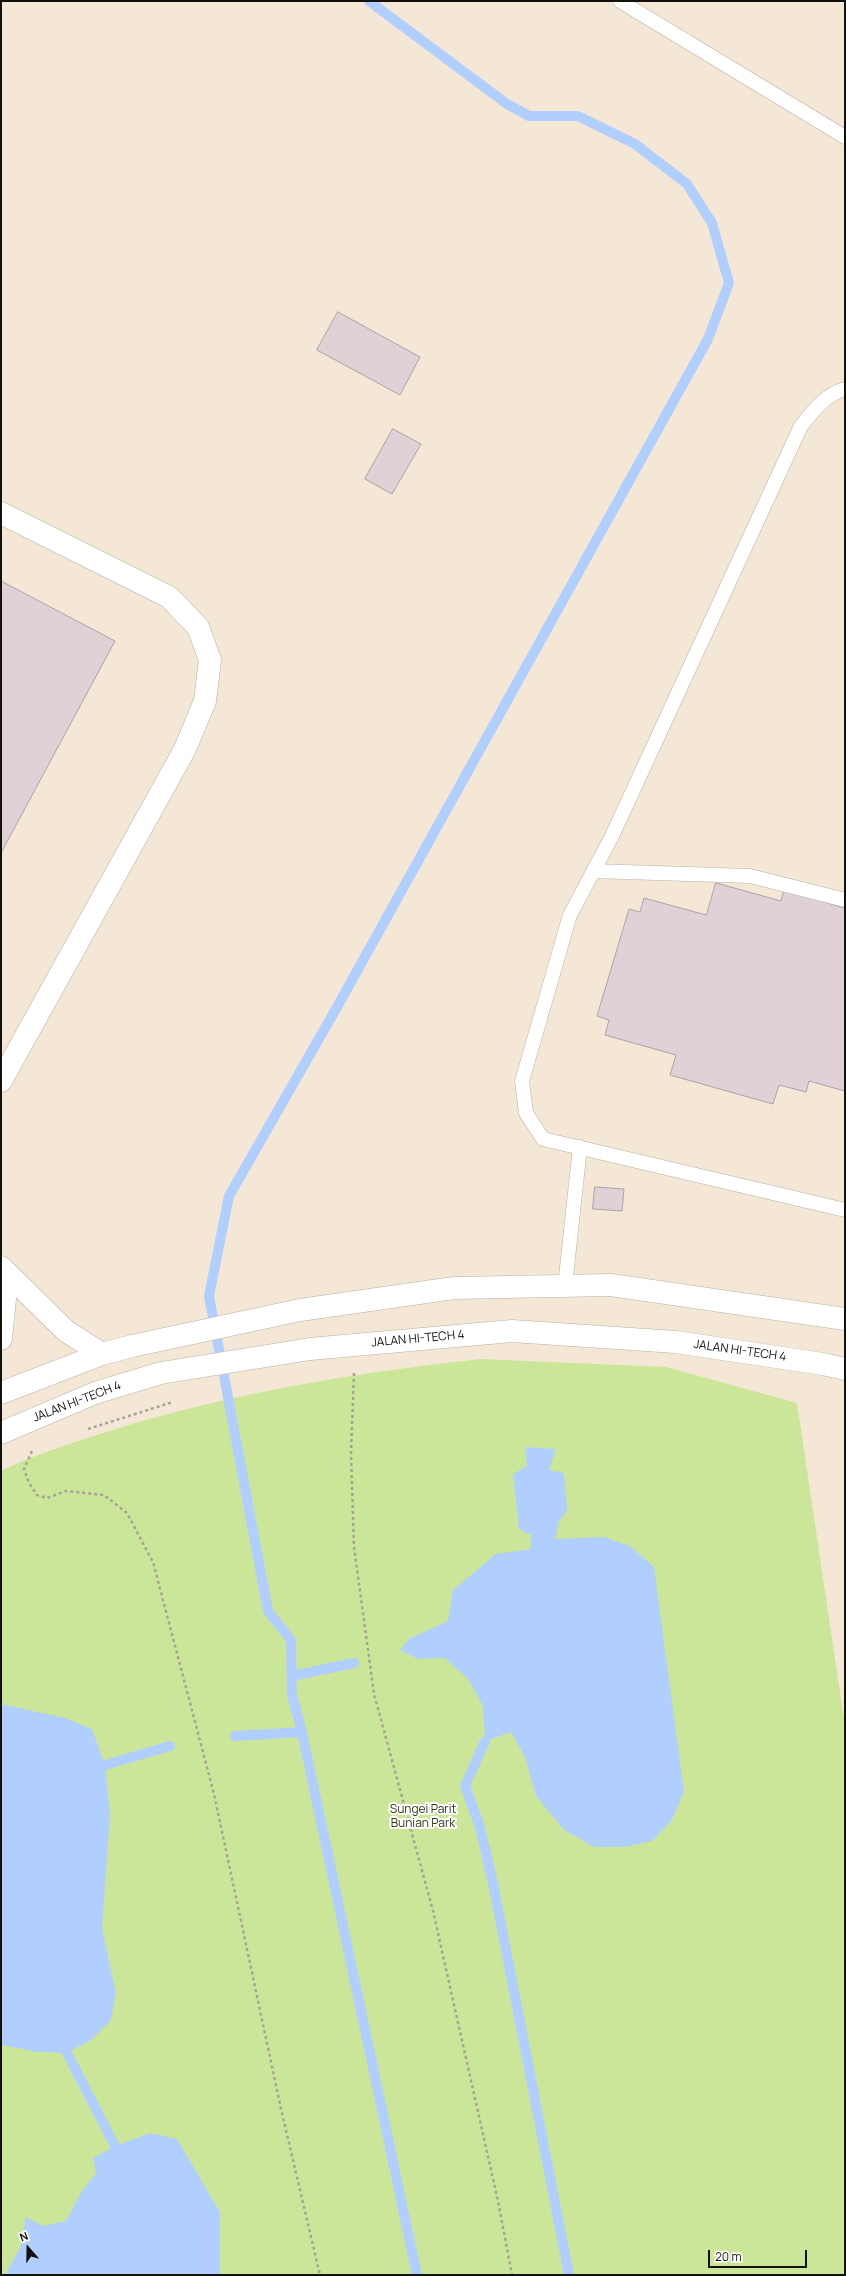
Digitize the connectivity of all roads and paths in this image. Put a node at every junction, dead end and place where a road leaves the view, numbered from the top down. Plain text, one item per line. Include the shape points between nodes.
1 (620, 1) edge
2 (845, 137) edge
3 (845, 389) edge
4 (1, 512) edge
5 (593, 871) junction
6 (845, 900) edge
7 (1, 1081) edge
8 (580, 1147) junction
9 (845, 1210) edge
10 (1, 1267) edge
11 (565, 1286) junction
12 (1, 1292) edge
13 (845, 1319) edge
14 (1, 1340) edge
15 (102, 1354) junction
16 (354, 1366) dead end
17 (845, 1369) edge
18 (1, 1393) edge
19 (179, 1400) dead end
20 (85, 1430) dead end
21 (1, 1433) edge
22 (33, 1449) dead end
23 (320, 2275) edge
24 (512, 2275) edge

1 - 2 lane
3 - 5 lane via 838,391 818,406 800,426 612,836
4 - 7 street via 169,597 198,627 210,660 205,701 185,749
5 - 6 lane via 750,876
5 - 8 lane via 570,915 522,1081 526,1112 542,1139
8 - 9 lane
8 - 11 lane
10 - 15 street via 66,1331
11 - 13 street via 611,1285
11 - 15 street via 454,1288 300,1310
12 - 14 street via 5,1300
15 - 18 street
16 - 24 path via 351,1454 354,1547 374,1694 433,1910 498,2200
17 - 21 street, JALAN HI-TECH 4 via 676,1342 512,1331 310,1349 161,1373 95,1393
19 - 20 path
22 - 23 path via 24,1468 29,1483 37,1495 47,1498 66,1491 104,1495 127,1513 153,1562 214,1794 281,2109

